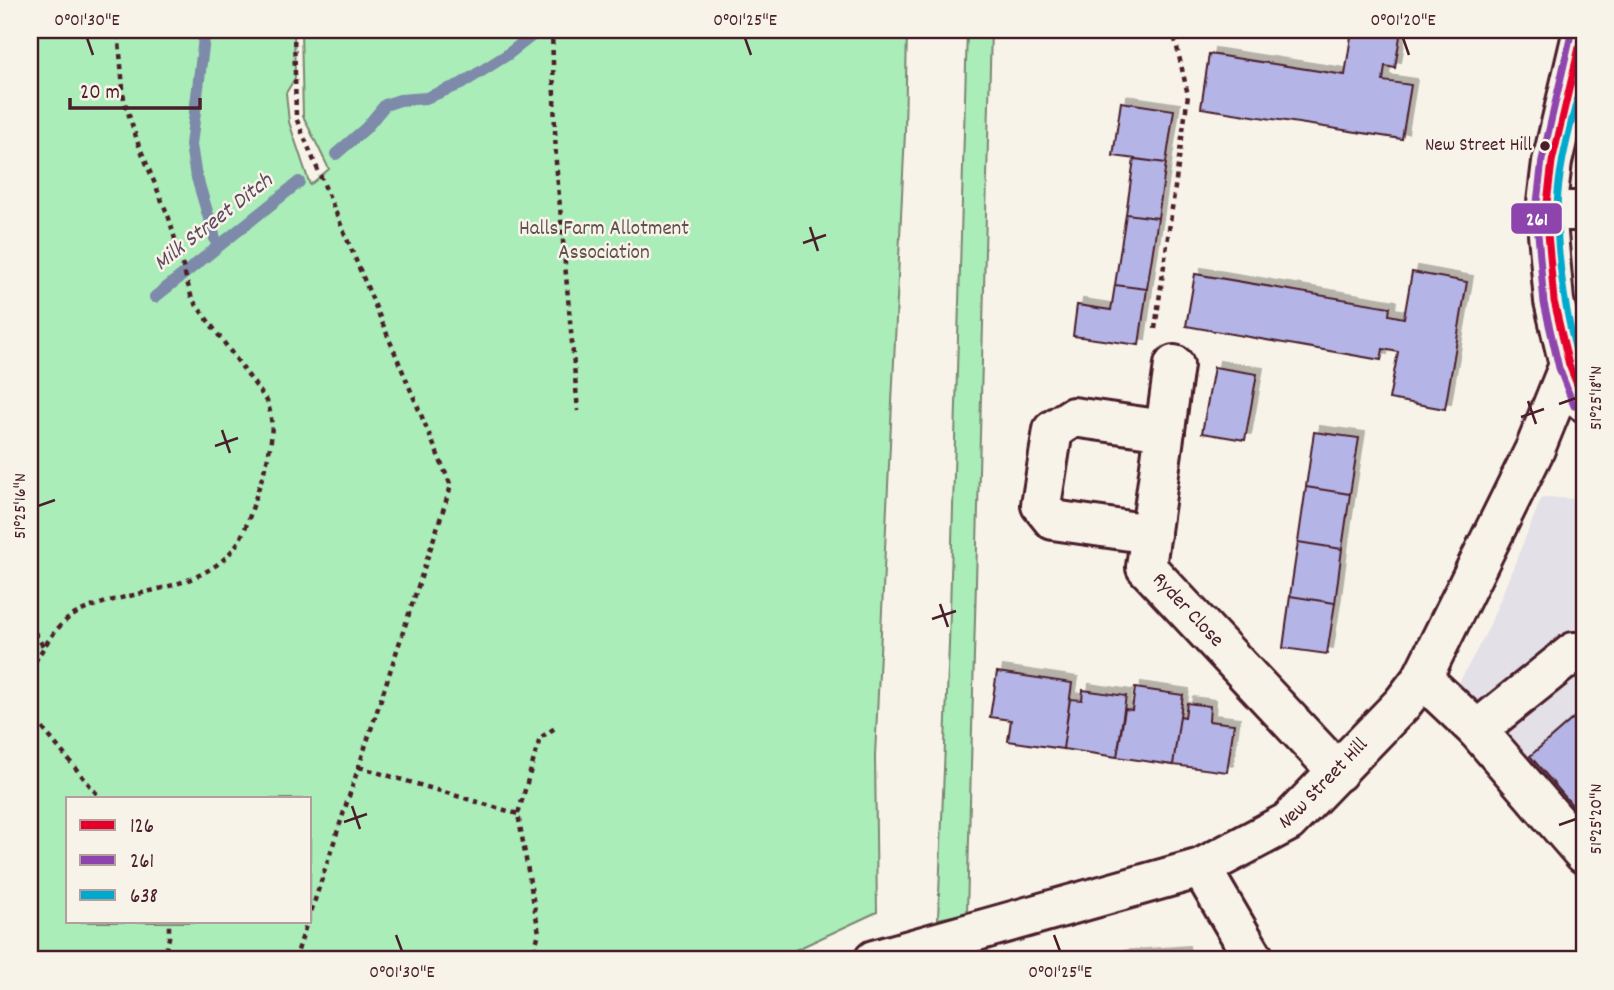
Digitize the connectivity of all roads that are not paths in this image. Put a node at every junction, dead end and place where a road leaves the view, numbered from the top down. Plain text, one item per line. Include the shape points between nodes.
1 (1583, 30) edge
2 (1546, 211) junction
3 (1584, 211) edge
4 (1174, 365) road end
5 (1569, 365) junction
6 (1584, 401) edge
7 (1165, 430) junction
8 (1150, 534) junction
9 (1584, 652) edge
10 (1422, 678) junction
11 (1477, 730) junction
12 (1338, 772) junction
13 (1584, 854) edge
14 (1201, 868) junction
15 (874, 960) edge
16 (1255, 960) edge

1 - 2 street via 1552,162
2 - 3 street
2 - 5 street via 1554,301
4 - 7 street, Ryder Close
5 - 6 street
5 - 10 street, New Street Hill via 1535,449
7 - 8 street, Ryder Close
7 - 8 street via 1073,417 1057,426 1041,505 1053,520
8 - 12 street, Ryder Close via 1146,567
9 - 11 street via 1574,652
10 - 11 street
10 - 12 street, New Street Hill
11 - 13 street
12 - 14 street, New Street Hill via 1288,822
14 - 15 street, New Street Hill
14 - 16 street

